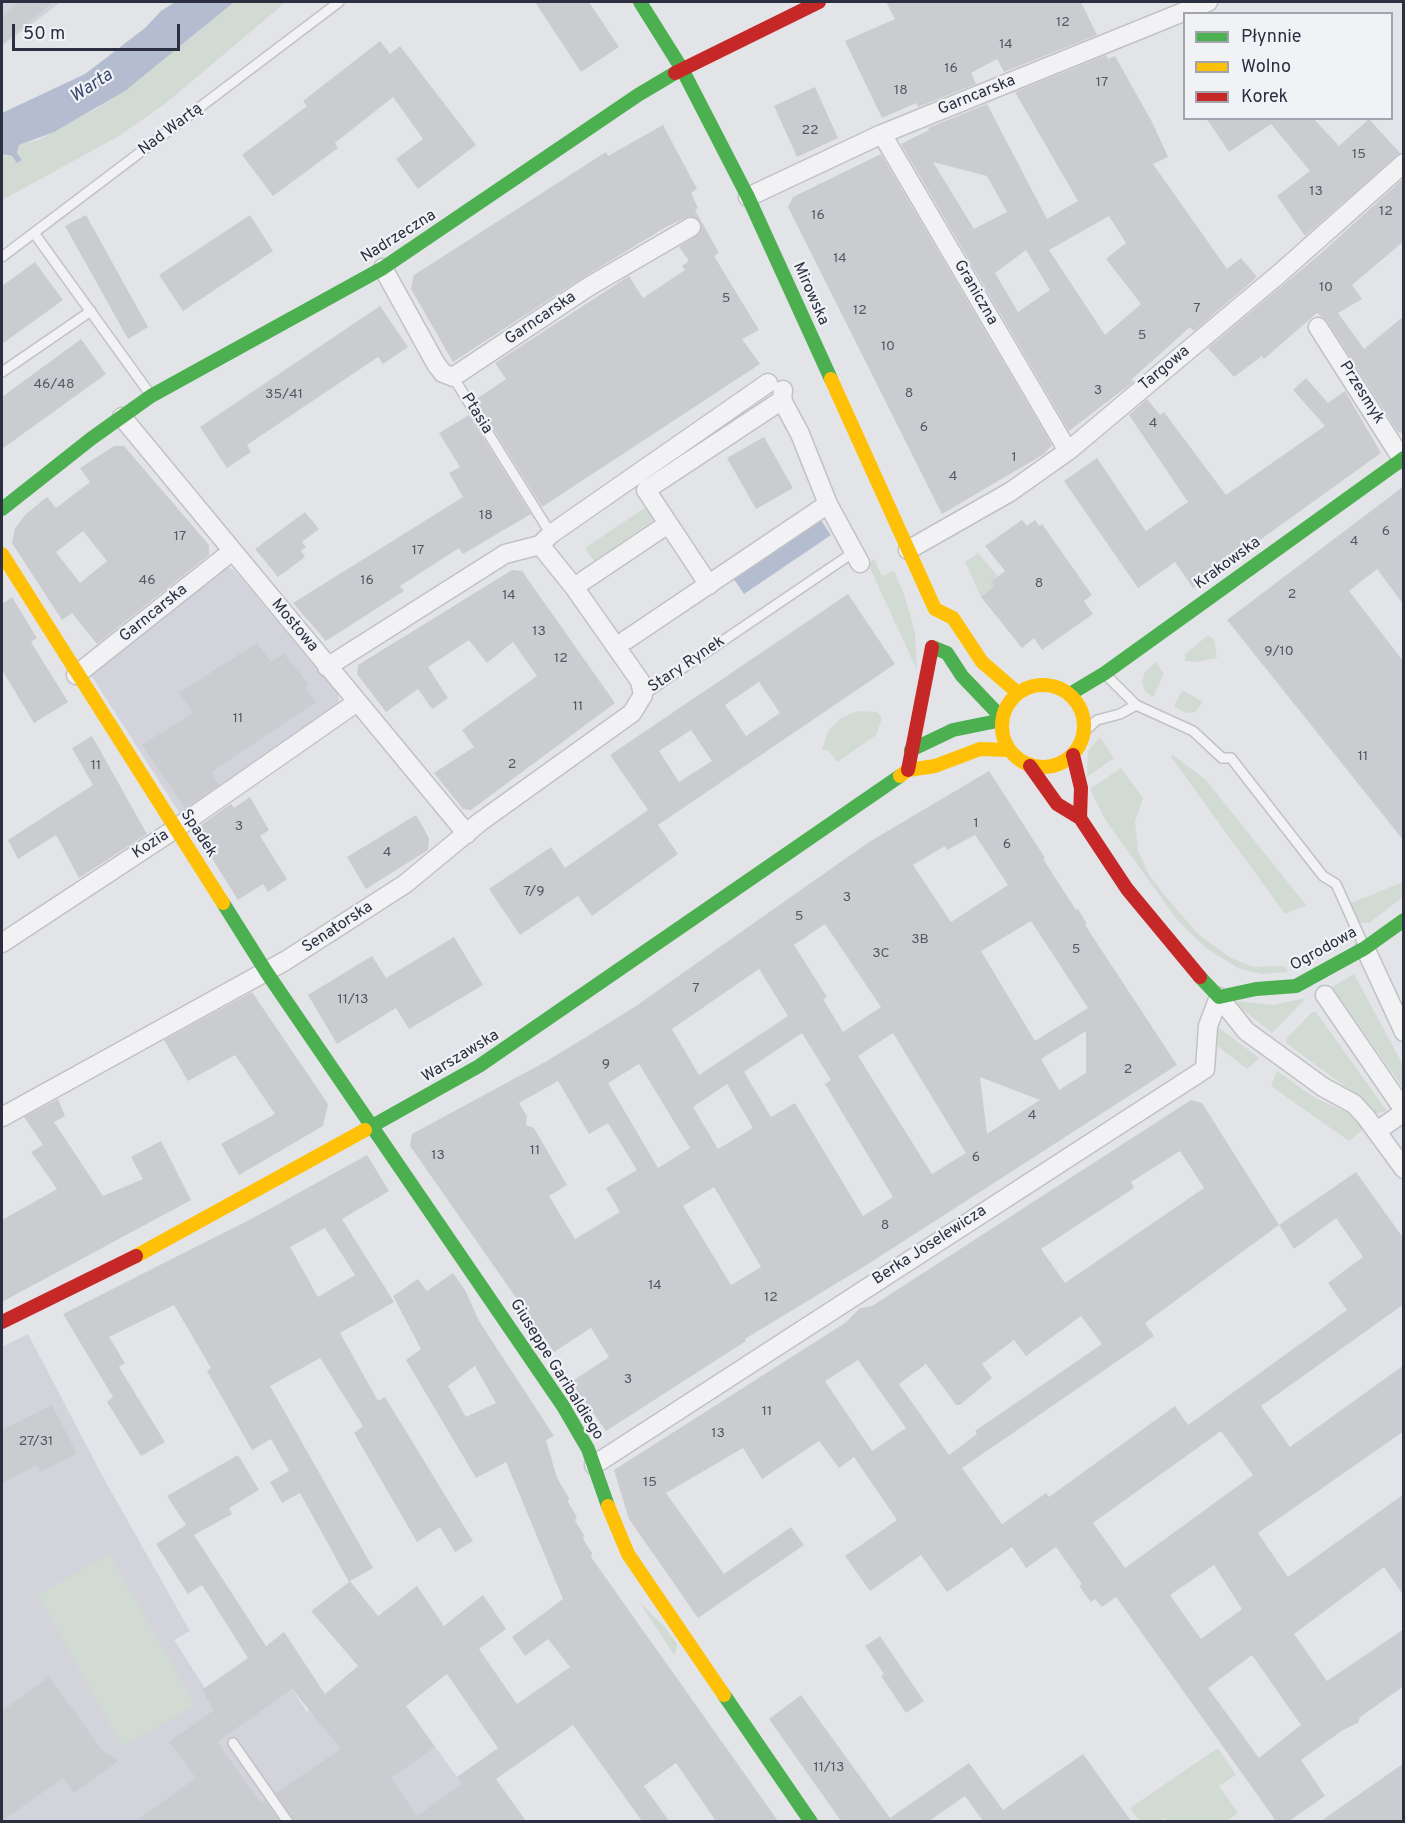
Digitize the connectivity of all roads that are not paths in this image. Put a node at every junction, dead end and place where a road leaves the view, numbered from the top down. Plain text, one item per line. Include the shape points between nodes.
1 (339, 2) edge
2 (640, 2) edge
3 (819, 2) edge
4 (1208, 2) edge
5 (1183, 12) edge
6 (1183, 12) edge
7 (681, 69) junction
8 (882, 135) junction
9 (1404, 163) edge
10 (748, 197) junction
11 (691, 227) dead end
12 (34, 233) junction
13 (2, 257) edge
14 (383, 268) junction
15 (91, 311) junction
16 (1318, 327) dead end
17 (2, 372) edge
18 (453, 377) junction
19 (778, 391) junction
20 (151, 396) junction
21 (122, 417) junction
22 (1068, 451) junction
23 (1403, 459) edge
24 (828, 504) junction
25 (2, 509) edge
26 (668, 524) junction
27 (545, 539) junction
28 (908, 550) junction
29 (231, 552) junction
30 (2, 554) edge
31 (857, 558) joint
32 (583, 581) dead end
33 (709, 585) junction
34 (626, 640) dead end
35 (327, 667) junction
36 (1105, 673) junction
37 (76, 675) junction
38 (1018, 693) junction
39 (1070, 694) junction
40 (643, 695) junction
41 (357, 702) junction
42 (1136, 705) junction
43 (1002, 719) junction
44 (1085, 731) junction
45 (911, 750) junction
46 (1009, 750) junction
47 (1073, 755) junction
48 (1030, 766) junction
49 (908, 770) junction
50 (1080, 818) junction
51 (175, 829) junction
52 (467, 834) junction
53 (1404, 920) edge
54 (2, 943) edge
55 (1365, 948) junction
56 (267, 973) junction
57 (1325, 994) dead end
58 (1219, 997) junction
59 (1404, 1032) edge
60 (1401, 1108) edge
61 (2, 1117) edge
62 (372, 1127) junction
63 (1377, 1131) junction
64 (1404, 1169) edge
65 (2, 1322) edge
66 (594, 1466) junction
67 (233, 1743) dead end
68 (288, 1821) edge
69 (811, 1821) edge

1 - 12 lane, Nad Wartą
2 - 7 street, Mirowska
3 - 7 street, Nadrzeczna
4 - 5 street, Garncarska
6 - 8 street, Garncarska
7 - 10 street, Mirowska
7 - 14 street, Nadrzeczna
8 - 10 street, Garncarska
8 - 22 street, Graniczna
9 - 22 street, Targowa
10 - 28 street, Mirowska
11 - 18 street, Garncarska via 588,287
12 - 13 lane, Nad Wartą
12 - 15 lane
14 - 18 street, Ptasia via 436,364
14 - 20 street, Nadrzeczna
15 - 17 lane
15 - 20 lane
16 - 23 street, Przesmyk
18 - 27 lane, Ptasia
19 - 24 street
19 - 26 street via 646,490
19 - 27 street
20 - 21 street, Nadrzeczna
21 - 25 street, Nadrzeczna
21 - 29 street, Mostowa
22 - 28 street, Targowa via 1010,492
23 - 36 street, Krakowska
24 - 31 street
24 - 33 street
26 - 32 street
26 - 33 street
27 - 35 street via 505,554
27 - 40 street, Stary Rynek via 640,681
28 - 38 street, Mirowska via 933,614 953,618 982,662
29 - 35 street, Mostowa
29 - 37 street, Garncarska
30 - 37 street, Spadek
31 - 40 lane, Stary Rynek
33 - 34 street
35 - 41 street, Mostowa
36 - 39 street, Krakowska
36 - 42 lane
37 - 51 street, Spadek
38 - 39 street via 1044,684
38 - 43 street
39 - 44 street via 1081,711
40 - 52 street, Senatorska via 632,713
41 - 51 street, Kozia
41 - 52 street, Mostowa
42 - 44 lane via 1097,720
42 - 55 lane via 1193,731 1222,758 1232,758 1323,876 1336,884
43 - 45 street via 953,730
43 - 45 street via 962,676 947,653 930,642
43 - 46 street
44 - 47 street
45 - 49 street
46 - 48 street
46 - 49 street, Warszawska via 980,749 935,766
47 - 48 street via 1053,767
47 - 50 street via 1081,788
48 - 50 street via 1057,804
49 - 62 street, Warszawska via 505,1050
50 - 58 street via 1127,889
51 - 54 street, Kozia
51 - 56 street, Spadek
52 - 56 street, Senatorska via 405,884
53 - 55 street, Ogrodowa
55 - 58 street, Ogrodowa via 1296,986
55 - 59 street
56 - 61 street, Senatorska
56 - 62 street, Spadek
57 - 60 street
58 - 63 street via 1246,1031 1323,1087 1354,1104
58 - 66 street, Berka Joselewicza via 1208,1026 1205,1069
60 - 63 street
62 - 65 street, Warszawska via 166,1241
62 - 66 street, Giuseppe Garibaldiego via 533,1358 581,1436
63 - 64 street
66 - 69 street, Giuseppe Garibaldiego via 628,1554
67 - 68 lane

